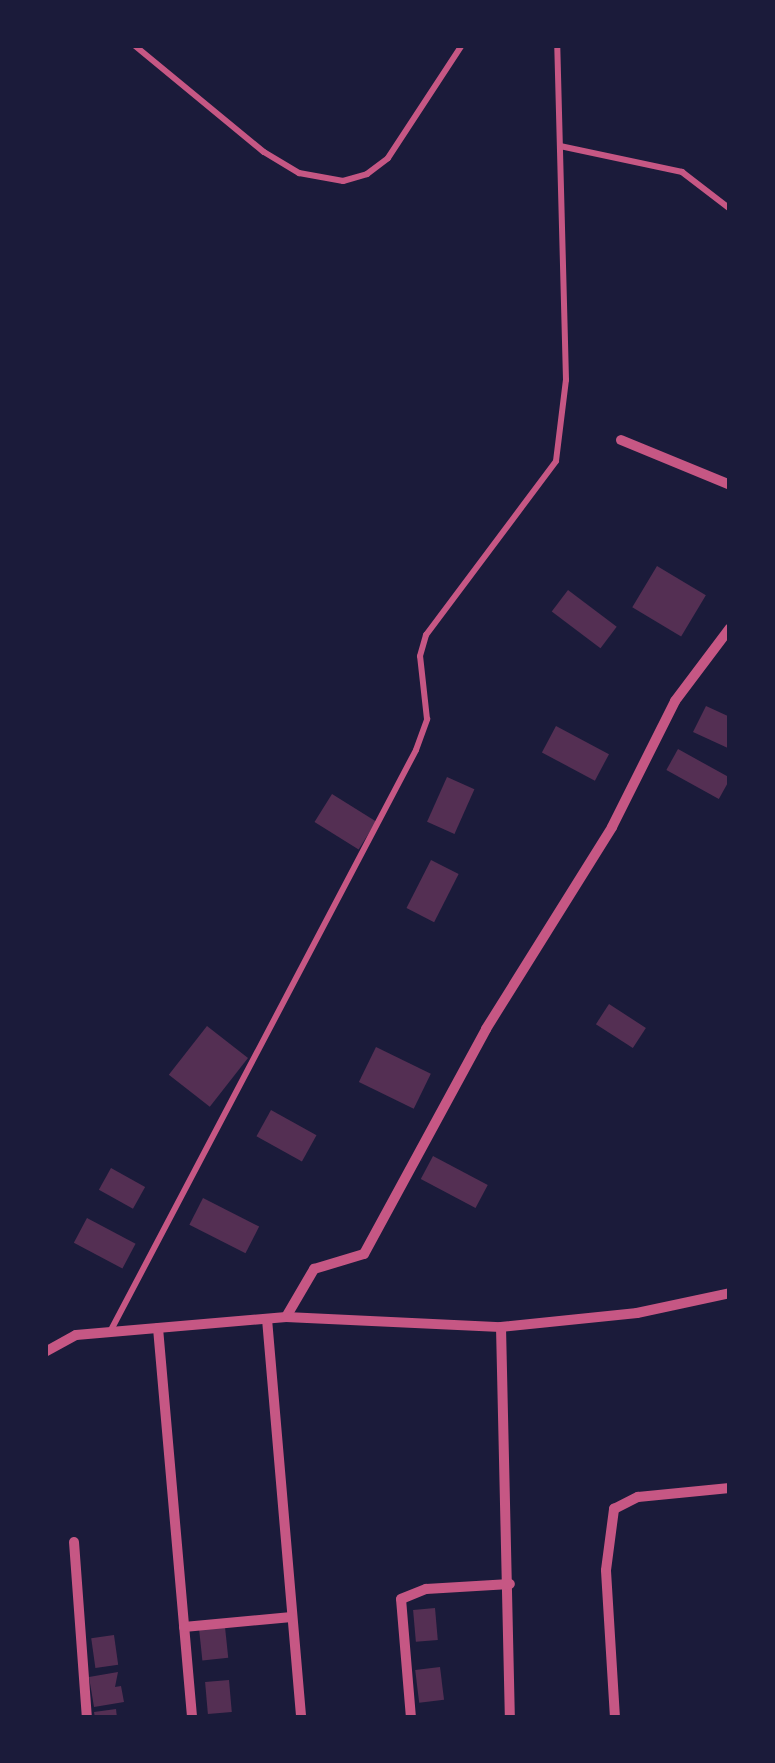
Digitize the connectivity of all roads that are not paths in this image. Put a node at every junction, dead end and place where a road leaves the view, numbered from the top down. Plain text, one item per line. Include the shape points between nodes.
1 (134, 45) edge
2 (462, 45) edge
3 (557, 45) edge
4 (560, 146) junction
5 (730, 209) edge
6 (621, 440) dead end
7 (730, 485) edge
8 (730, 628) edge
9 (730, 1293) edge
10 (286, 1317) junction
11 (267, 1319) junction
12 (501, 1327) junction
13 (158, 1328) junction
14 (110, 1332) junction
15 (45, 1352) edge
16 (730, 1488) edge
17 (74, 1542) dead end
18 (510, 1584) junction
19 (292, 1616) junction
20 (184, 1627) junction
21 (87, 1718) edge
22 (192, 1718) edge
23 (301, 1718) edge
24 (411, 1718) edge
25 (510, 1718) edge
26 (615, 1718) edge

1 - 2 lane via 264,152 299,173 343,180 367,174 388,158
3 - 4 lane
4 - 5 lane via 682,172
4 - 14 lane via 566,380 553,468 426,635 420,656 427,720 416,750
6 - 7 street
8 - 10 street via 675,701 612,827 486,1029 364,1254 314,1269
9 - 12 street via 637,1312
10 - 11 street
10 - 12 street
11 - 13 street
11 - 19 street
12 - 18 street
13 - 14 street
13 - 20 street
14 - 15 street via 76,1335
16 - 26 street via 638,1497 614,1509 606,1570
17 - 21 street
18 - 24 street via 426,1589 401,1600
18 - 25 street
19 - 20 street
19 - 23 street
20 - 22 street

